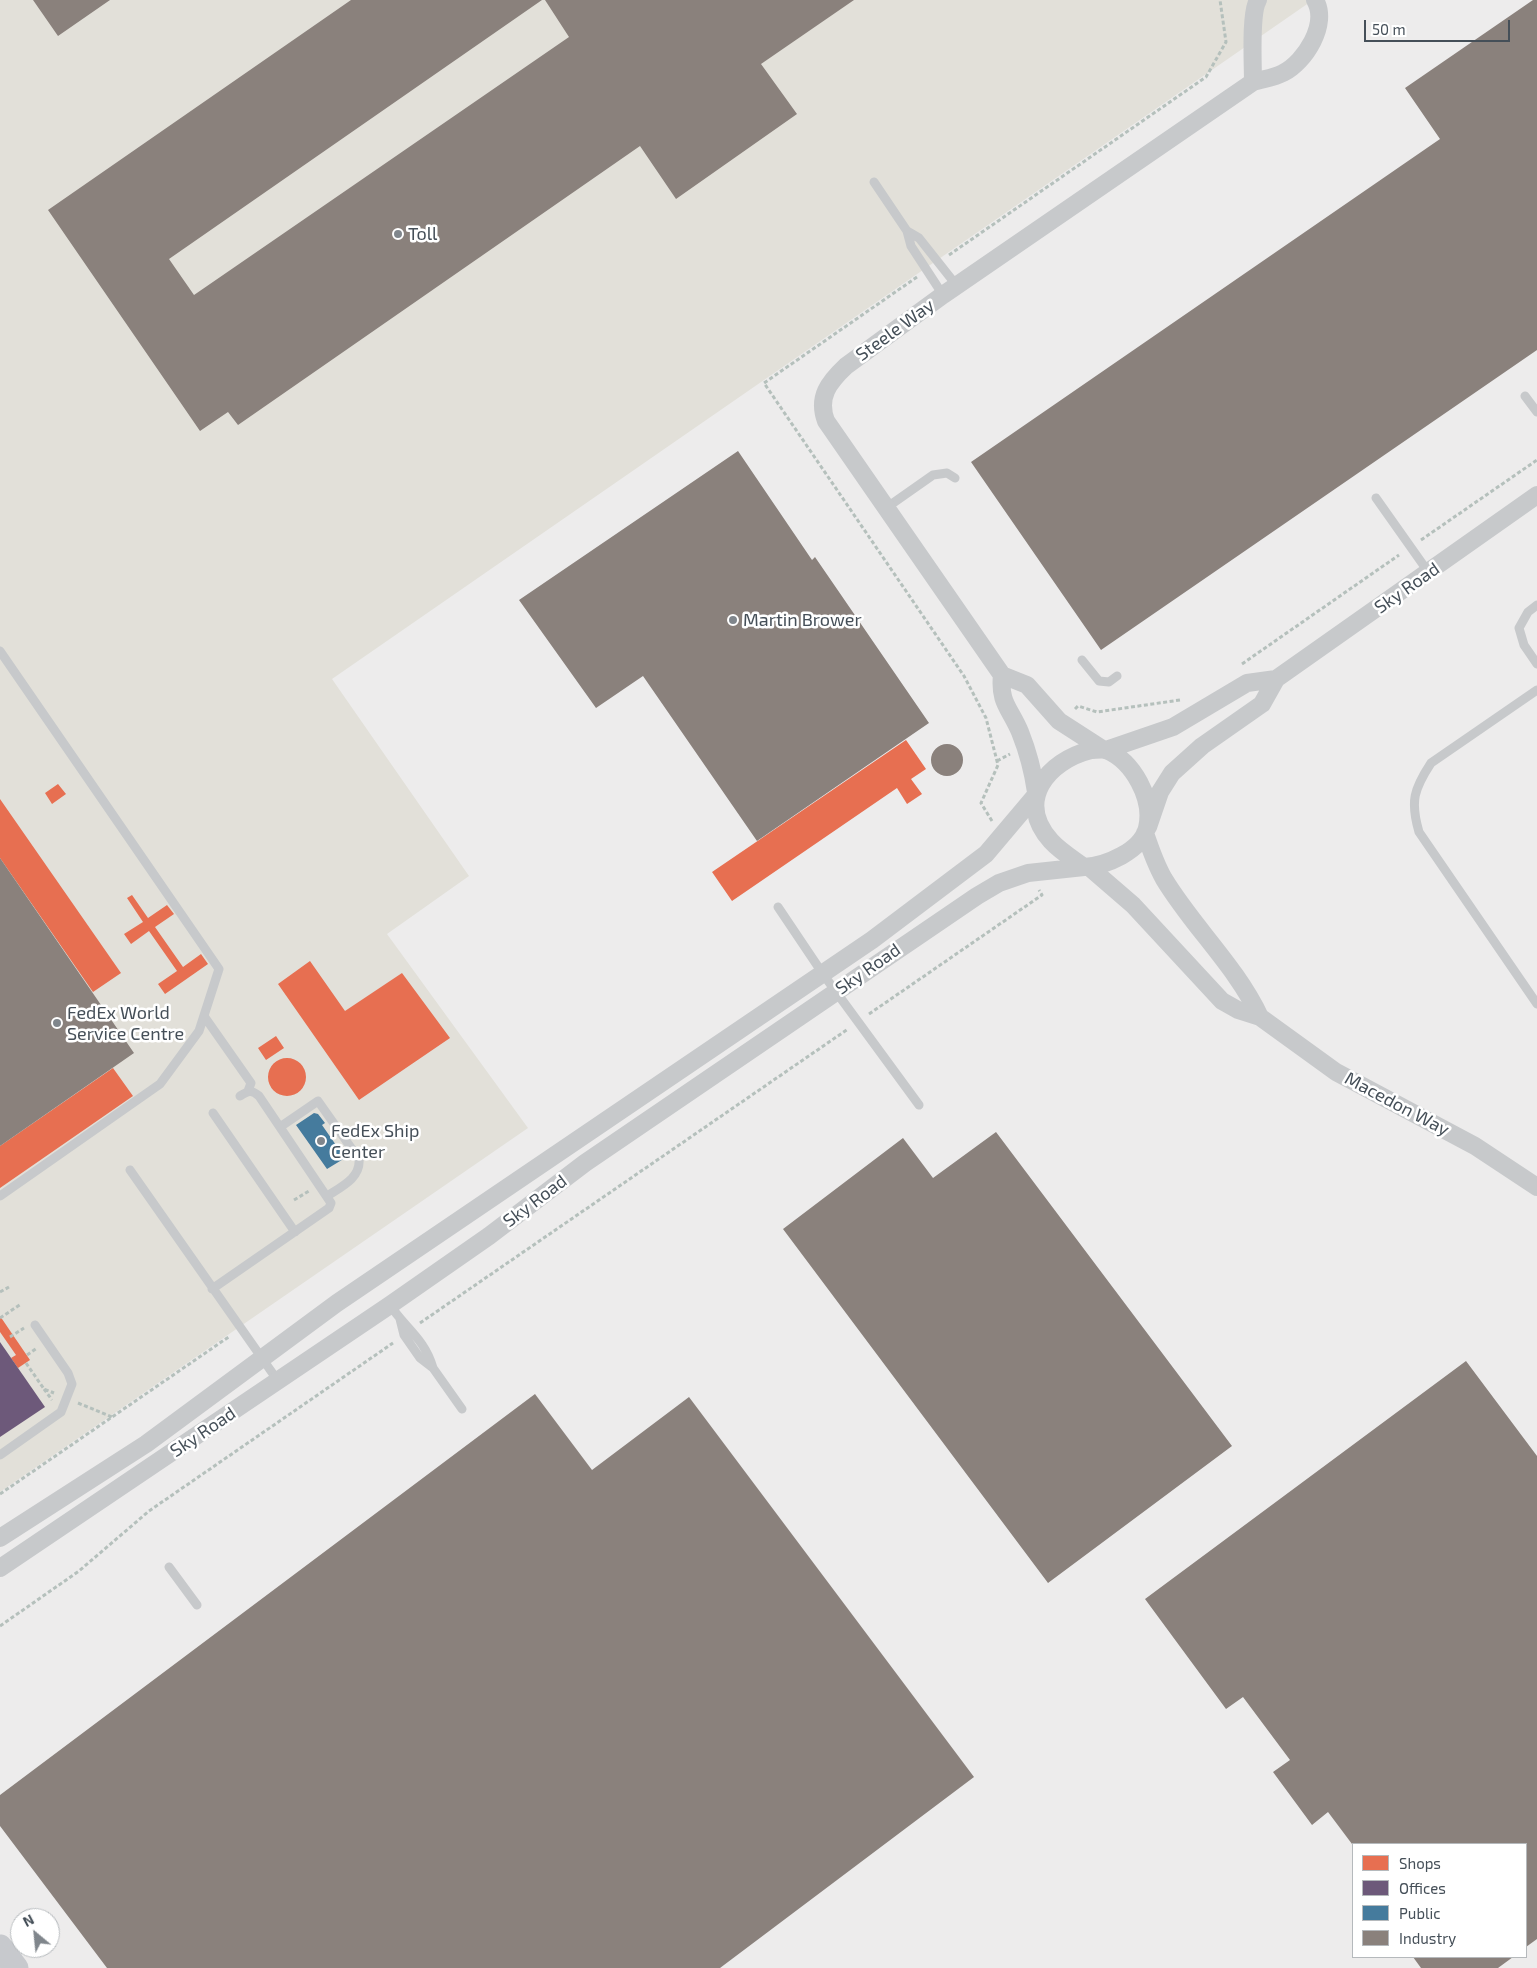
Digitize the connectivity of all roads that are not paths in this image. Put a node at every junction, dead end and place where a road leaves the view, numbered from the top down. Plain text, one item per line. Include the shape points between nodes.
1 (1258, 0) edge
2 (1315, 0) edge
3 (1252, 82) junction
4 (874, 182) dead end
5 (907, 231) junction
6 (950, 290) junction
7 (1525, 396) dead end
8 (1537, 412) edge
9 (955, 478) dead end
10 (1537, 495) edge
11 (1376, 498) dead end
12 (886, 508) junction
13 (1429, 573) junction
14 (1537, 605) edge
15 (0, 651) edge
16 (1082, 660) dead end
17 (1537, 664) edge
18 (1002, 675) junction
19 (1117, 676) dead end
20 (1276, 679) junction
21 (1537, 690) edge
22 (1105, 750) junction
23 (1036, 794) junction
24 (1146, 830) junction
25 (1086, 867) junction
26 (778, 907) dead end
27 (823, 974) junction
28 (836, 992) junction
29 (1537, 1004) edge
30 (204, 1016) junction
31 (1260, 1017) junction
32 (919, 1105) dead end
33 (213, 1114) dead end
34 (280, 1127) junction
35 (130, 1170) dead end
36 (1537, 1187) edge
37 (0, 1196) edge
38 (327, 1196) junction
39 (295, 1232) junction
40 (212, 1289) junction
41 (395, 1312) junction
42 (35, 1325) dead end
43 (262, 1358) junction
44 (433, 1368) junction
45 (278, 1381) junction
46 (462, 1408) dead end
47 (0, 1455) edge
48 (0, 1538) edge
49 (168, 1567) dead end
50 (0, 1568) edge
51 (197, 1605) dead end
52 (0, 1947) edge
53 (16, 1968) edge

1 - 3 street via 1253,18
2 - 3 street, Steele Way via 1320,22 1316,37 1305,54 1284,73
3 - 6 street, Steele Way
4 - 5 lane
5 - 6 lane via 919,238 937,263
5 - 6 lane via 911,246 926,271
6 - 12 street, Steele Way via 846,366 823,394 822,411 826,421
7 - 8 lane
9 - 12 lane via 947,473 933,476
10 - 13 street, Sky Road
11 - 13 lane
12 - 18 street, Steele Way
13 - 20 street, Sky Road
14 - 17 lane via 1528,612 1519,628 1524,645
15 - 30 lane via 219,969
16 - 19 lane via 1099,681 1109,682
18 - 22 street via 1026,685 1060,721
18 - 23 street via 1000,693 1025,745
20 - 22 street, Sky Road via 1247,683 1172,728
20 - 24 street, Sky Road via 1262,704 1202,746 1172,772 1160,792
21 - 29 lane via 1431,763 1414,798 1419,832
22 - 23 street via 1091,750 1069,757 1049,772
22 - 24 street via 1130,769 1138,780 1147,806
23 - 25 street via 1038,817 1051,841
23 - 27 street, Sky Road via 986,854
24 - 25 street via 1138,842 1120,856 1099,866
24 - 31 street, Macedon Way via 1163,877 1251,998
25 - 28 street, Sky Road via 1028,873 999,883
25 - 31 street, Macedon Way via 1133,906 1222,1001
26 - 27 lane
27 - 28 lane
27 - 43 street, Sky Road via 569,1143
28 - 32 lane
28 - 41 street, Sky Road via 585,1163
30 - 34 lane via 251,1083 244,1093 254,1092 259,1096
30 - 37 lane via 199,1031 160,1084
31 - 36 street, Macedon Way via 1336,1072 1475,1146
33 - 39 lane
34 - 38 lane
34 - 38 lane via 318,1101 355,1154 360,1166 357,1173
35 - 40 lane
38 - 39 lane via 331,1203 329,1208
39 - 40 lane
40 - 43 lane
41 - 44 lane via 428,1352
41 - 44 lane via 404,1335 420,1358
41 - 45 street, Sky Road
42 - 47 lane via 72,1384 61,1412
43 - 45 lane
43 - 48 street, Sky Road via 146,1444
44 - 46 lane
45 - 50 street, Sky Road
49 - 51 lane
52 - 53 street

